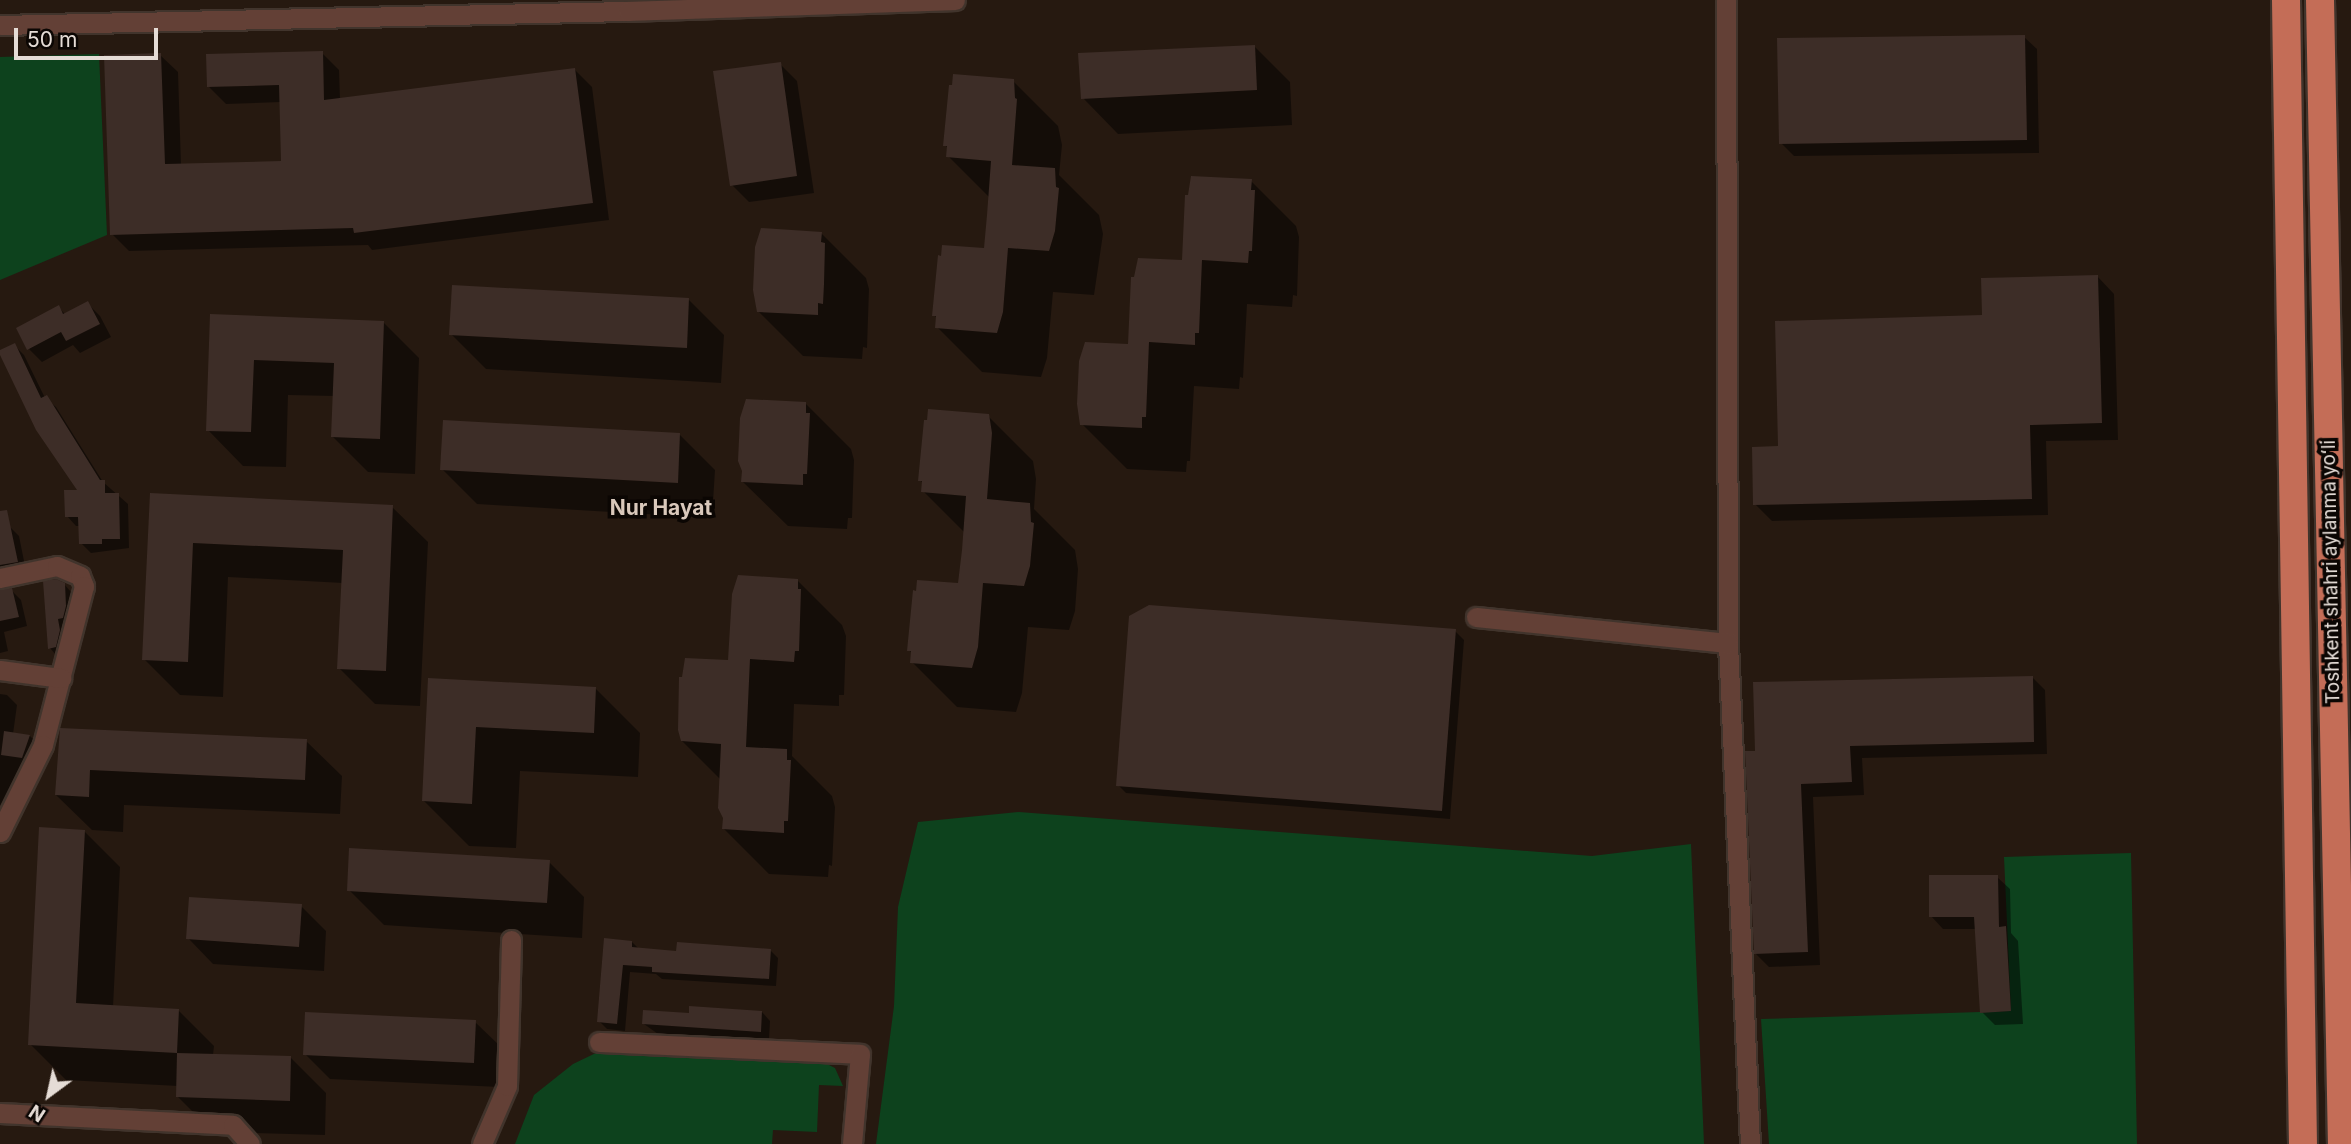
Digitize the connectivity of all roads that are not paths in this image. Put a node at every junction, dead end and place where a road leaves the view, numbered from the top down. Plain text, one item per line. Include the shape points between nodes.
1 (955, 0) edge
2 (1726, 0) edge
3 (2287, 0) edge
4 (2320, 0) edge
5 (0, 25) edge
6 (2340, 526) edge
7 (0, 578) edge
8 (1476, 617) dead end
9 (1728, 643) junction
10 (0, 670) edge
11 (61, 678) junction
12 (0, 832) edge
13 (511, 940) dead end
14 (599, 1042) dead end
15 (0, 1113) edge
16 (250, 1144) edge
17 (482, 1144) edge
18 (852, 1144) edge
19 (1750, 1144) edge
20 (2303, 1144) edge
21 (2342, 1144) edge

1 - 5 street
2 - 9 street
3 - 20 highway, Toshkent shahri aylanma yoʻli
4 - 6 highway, Toshkent shahri aylanma yoʻli
6 - 21 highway, Toshkent shahri aylanma yoʻli
7 - 11 street via 57,566 80,576 84,597
8 - 9 street
9 - 19 street
10 - 11 street
11 - 12 street via 43,745
13 - 17 street via 508,1086
14 - 18 street via 860,1054
15 - 16 street via 233,1125

